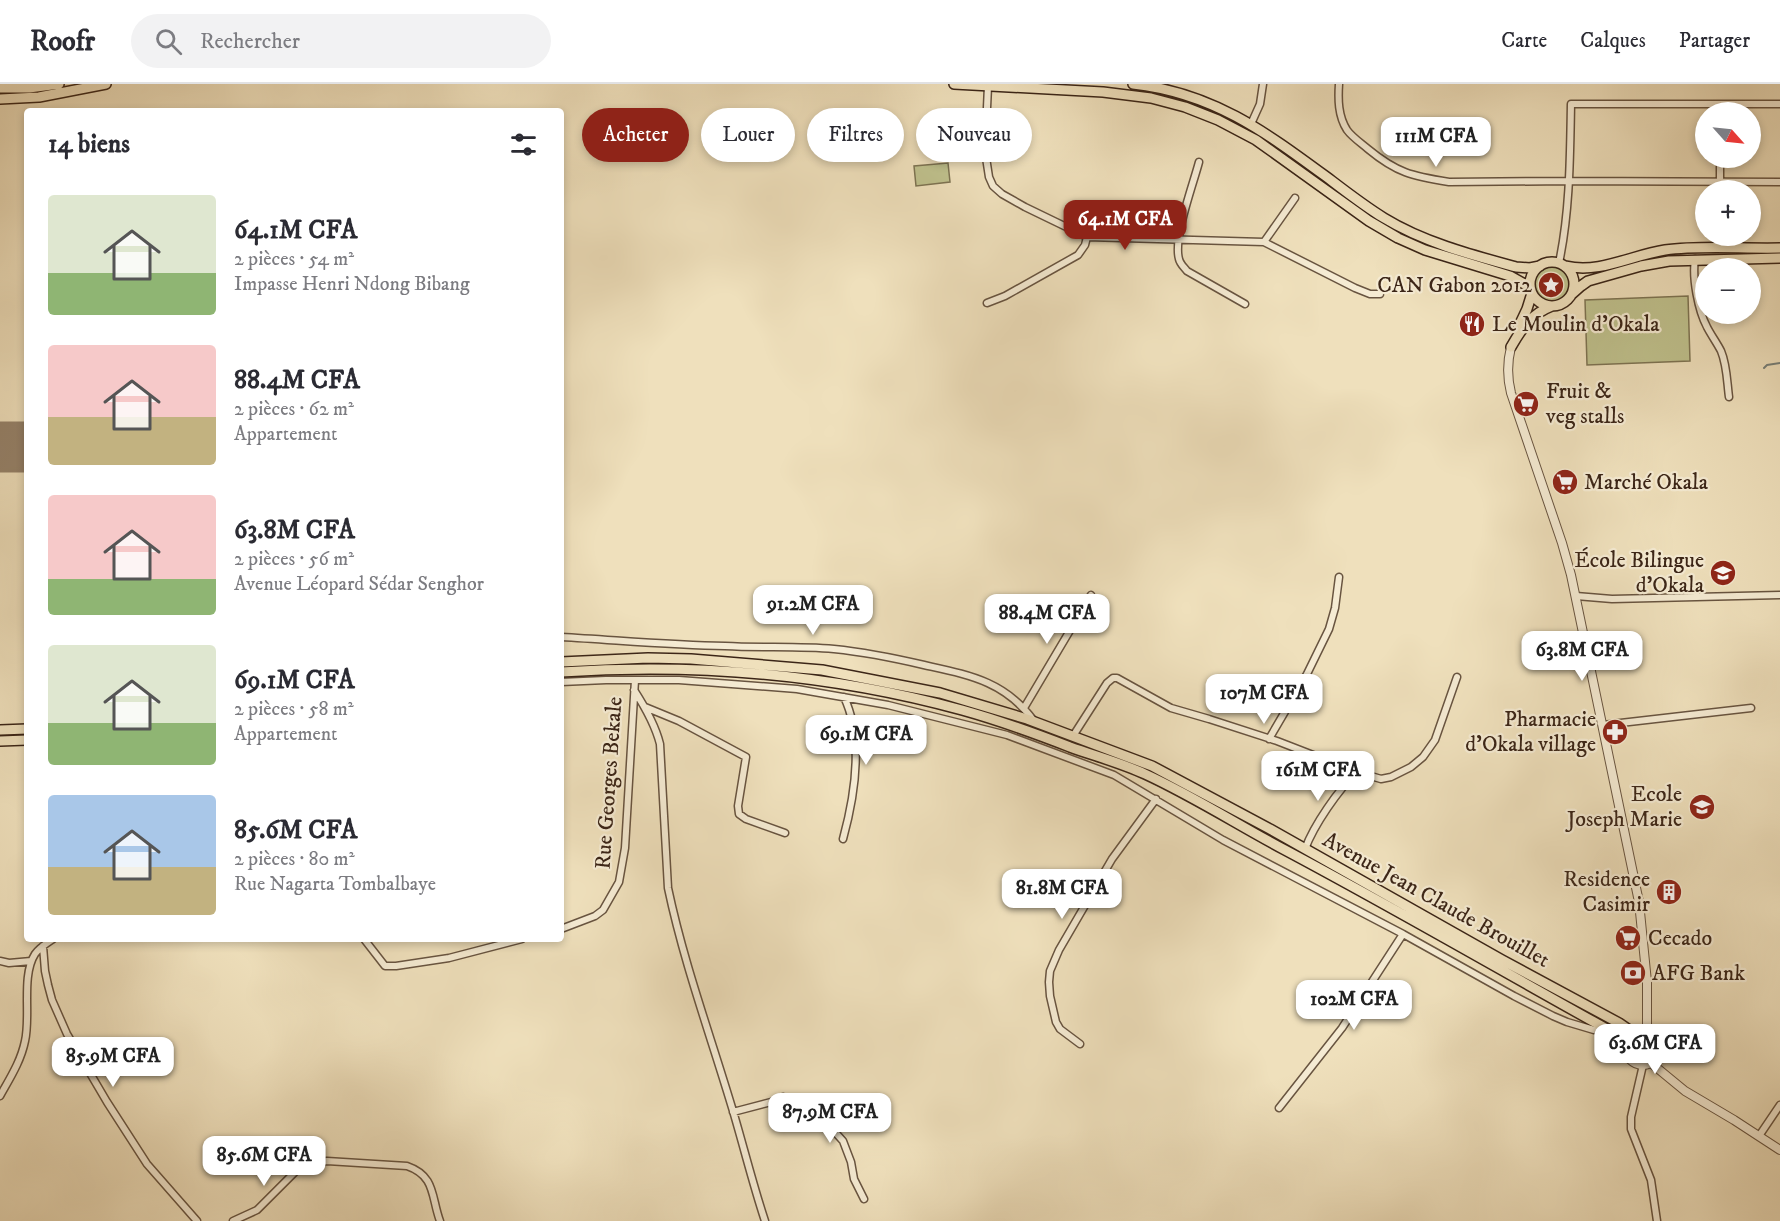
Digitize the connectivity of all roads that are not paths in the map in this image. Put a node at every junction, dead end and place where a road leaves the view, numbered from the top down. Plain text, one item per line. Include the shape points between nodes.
1 (59, 84) edge
2 (106, 84) edge
3 (954, 84) edge
4 (1133, 84) edge
5 (1263, 84) edge
6 (1339, 84) edge
7 (988, 86) junction
8 (0, 88) edge
9 (0, 99) edge
10 (1695, 104) edge
11 (1761, 104) edge
12 (1780, 104) edge
13 (1251, 124) junction
14 (1199, 162) dead end
15 (1569, 180) junction
16 (1761, 182) edge
17 (1780, 182) edge
18 (1695, 183) edge
19 (1295, 198) dead end
20 (1087, 237) junction
21 (1178, 240) junction
22 (1264, 242) junction
23 (1780, 248) edge
24 (1761, 258) edge
25 (1780, 258) edge
26 (1695, 259) joint
27 (1562, 265) junction
28 (1540, 266) junction
29 (1695, 278) edge
30 (1531, 290) junction
31 (1380, 294) dead end
32 (1572, 294) junction
33 (987, 303) dead end
34 (1245, 304) dead end
35 (1552, 306) junction
36 (1705, 324) edge
37 (1511, 347) junction
38 (1730, 397) dead end
39 (1339, 577) dead end
40 (1780, 595) edge
41 (1091, 596) dead end
42 (1576, 596) junction
43 (564, 637) edge
44 (564, 662) edge
45 (564, 672) edge
46 (1457, 677) dead end
47 (635, 680) junction
48 (564, 682) edge
49 (634, 690) junction
50 (844, 697) junction
51 (645, 707) junction
52 (1024, 708) junction
53 (1751, 708) dead end
54 (1034, 722) junction
55 (1603, 725) junction
56 (24, 729) edge
57 (0, 730) edge
58 (1073, 736) junction
59 (1269, 739) junction
60 (24, 740) edge
61 (0, 741) edge
62 (1357, 772) junction
63 (1156, 799) junction
64 (785, 833) dead end
65 (843, 838) dead end
66 (1305, 849) junction
67 (564, 927) edge
68 (1403, 934) junction
69 (49, 942) edge
70 (365, 942) edge
71 (510, 942) edge
72 (43, 946) junction
73 (0, 961) edge
74 (31, 961) junction
75 (1606, 1028) junction
76 (1647, 1029) junction
77 (1632, 1032) junction
78 (1626, 1042) junction
79 (1080, 1044) dead end
80 (1647, 1064) junction
81 (0, 1096) edge
82 (1780, 1105) edge
83 (1279, 1108) dead end
84 (733, 1112) junction
85 (1759, 1136) junction
86 (1780, 1150) edge
87 (864, 1199) dead end
88 (197, 1221) edge
89 (233, 1221) edge
90 (440, 1221) edge
91 (765, 1221) edge
92 (1657, 1221) edge

1 - 8 main road
2 - 9 main road via 39,97
3 - 7 main road
4 - 13 main road via 1200,99
5 - 13 street
6 - 15 street via 1338,102 1347,130 1378,158 1401,172 1449,182
7 - 20 street via 985,151 993,186 1025,207
7 - 30 main road via 1133,95 1195,110 1256,140 1359,215 1398,238 1510,276
10 - 15 street via 1571,104
11 - 12 street
13 - 28 main road via 1375,213 1405,230 1516,267
14 - 21 street
15 - 18 street
15 - 27 street
16 - 17 street
19 - 22 street
20 - 21 street
20 - 33 street via 1078,255
21 - 22 street
21 - 34 street via 1179,258 1187,271
22 - 31 street via 1355,288
23 - 27 main road via 1676,249 1595,268
24 - 25 main road
26 - 29 street
26 - 32 main road via 1656,263 1603,277 1581,285
27 - 28 main road via 1552,262
27 - 32 main road via 1574,279
28 - 30 main road via 1532,275
30 - 35 main road via 1540,303
30 - 37 main road
32 - 35 main road via 1563,303
35 - 37 main road via 1531,318
36 - 38 street via 1725,363
37 - 42 street via 1511,393
39 - 59 street via 1329,629
40 - 42 street via 1612,599
41 - 52 street
42 - 55 street
43 - 52 street via 795,647 876,655 975,677
44 - 54 main road, Avenue Jean Claude Brouillet via 691,659 822,670 940,693
45 - 75 main road, Avenue Jean Claude Brouillet via 661,668 776,675 915,698 1001,722 1149,777
46 - 62 street via 1435,740 1423,757 1391,777 1382,779
47 - 48 street
47 - 49 street, Rue Georges Bekale
47 - 50 street via 730,683
49 - 51 street
49 - 67 street, Rue Georges Bekale via 625,848 619,882 603,910
50 - 63 street via 1007,735 1097,767
50 - 65 street via 855,725 855,749 853,798
51 - 64 street via 680,721 746,758 739,814
51 - 84 street via 660,744 668,888 693,987
52 - 54 street
53 - 55 street
54 - 58 main road, Avenue Jean Claude Brouillet
55 - 76 street via 1640,910
56 - 57 main road
58 - 59 street via 1107,683 1117,678 1171,708
58 - 66 main road, Avenue Jean Claude Brouillet via 1152,766
59 - 62 street
60 - 61 main road
62 - 66 street via 1342,788
63 - 68 street via 1223,840
63 - 79 street via 1112,859 1053,962 1049,982 1055,1018 1060,1029
66 - 77 main road, Avenue Jean Claude Brouillet
68 - 75 street via 1553,1016 1594,1030
68 - 83 street via 1342,1028
69 - 72 street
70 - 71 street via 385,966 449,958
72 - 74 street
72 - 88 street via 52,1000 67,1034 147,1164
73 - 74 street
74 - 81 street via 26,1039
75 - 78 main road, Avenue Jean Claude Brouillet
76 - 77 street
76 - 80 street via 1660,1042 1659,1054
77 - 78 street
78 - 80 street via 1625,1050 1631,1061
80 - 85 street
80 - 92 street via 1631,1129 1651,1180
82 - 85 street
84 - 87 street via 783,1096 843,1141
84 - 91 street
85 - 86 street
89 - 90 street via 256,1210 302,1165 327,1161 416,1169 431,1187

